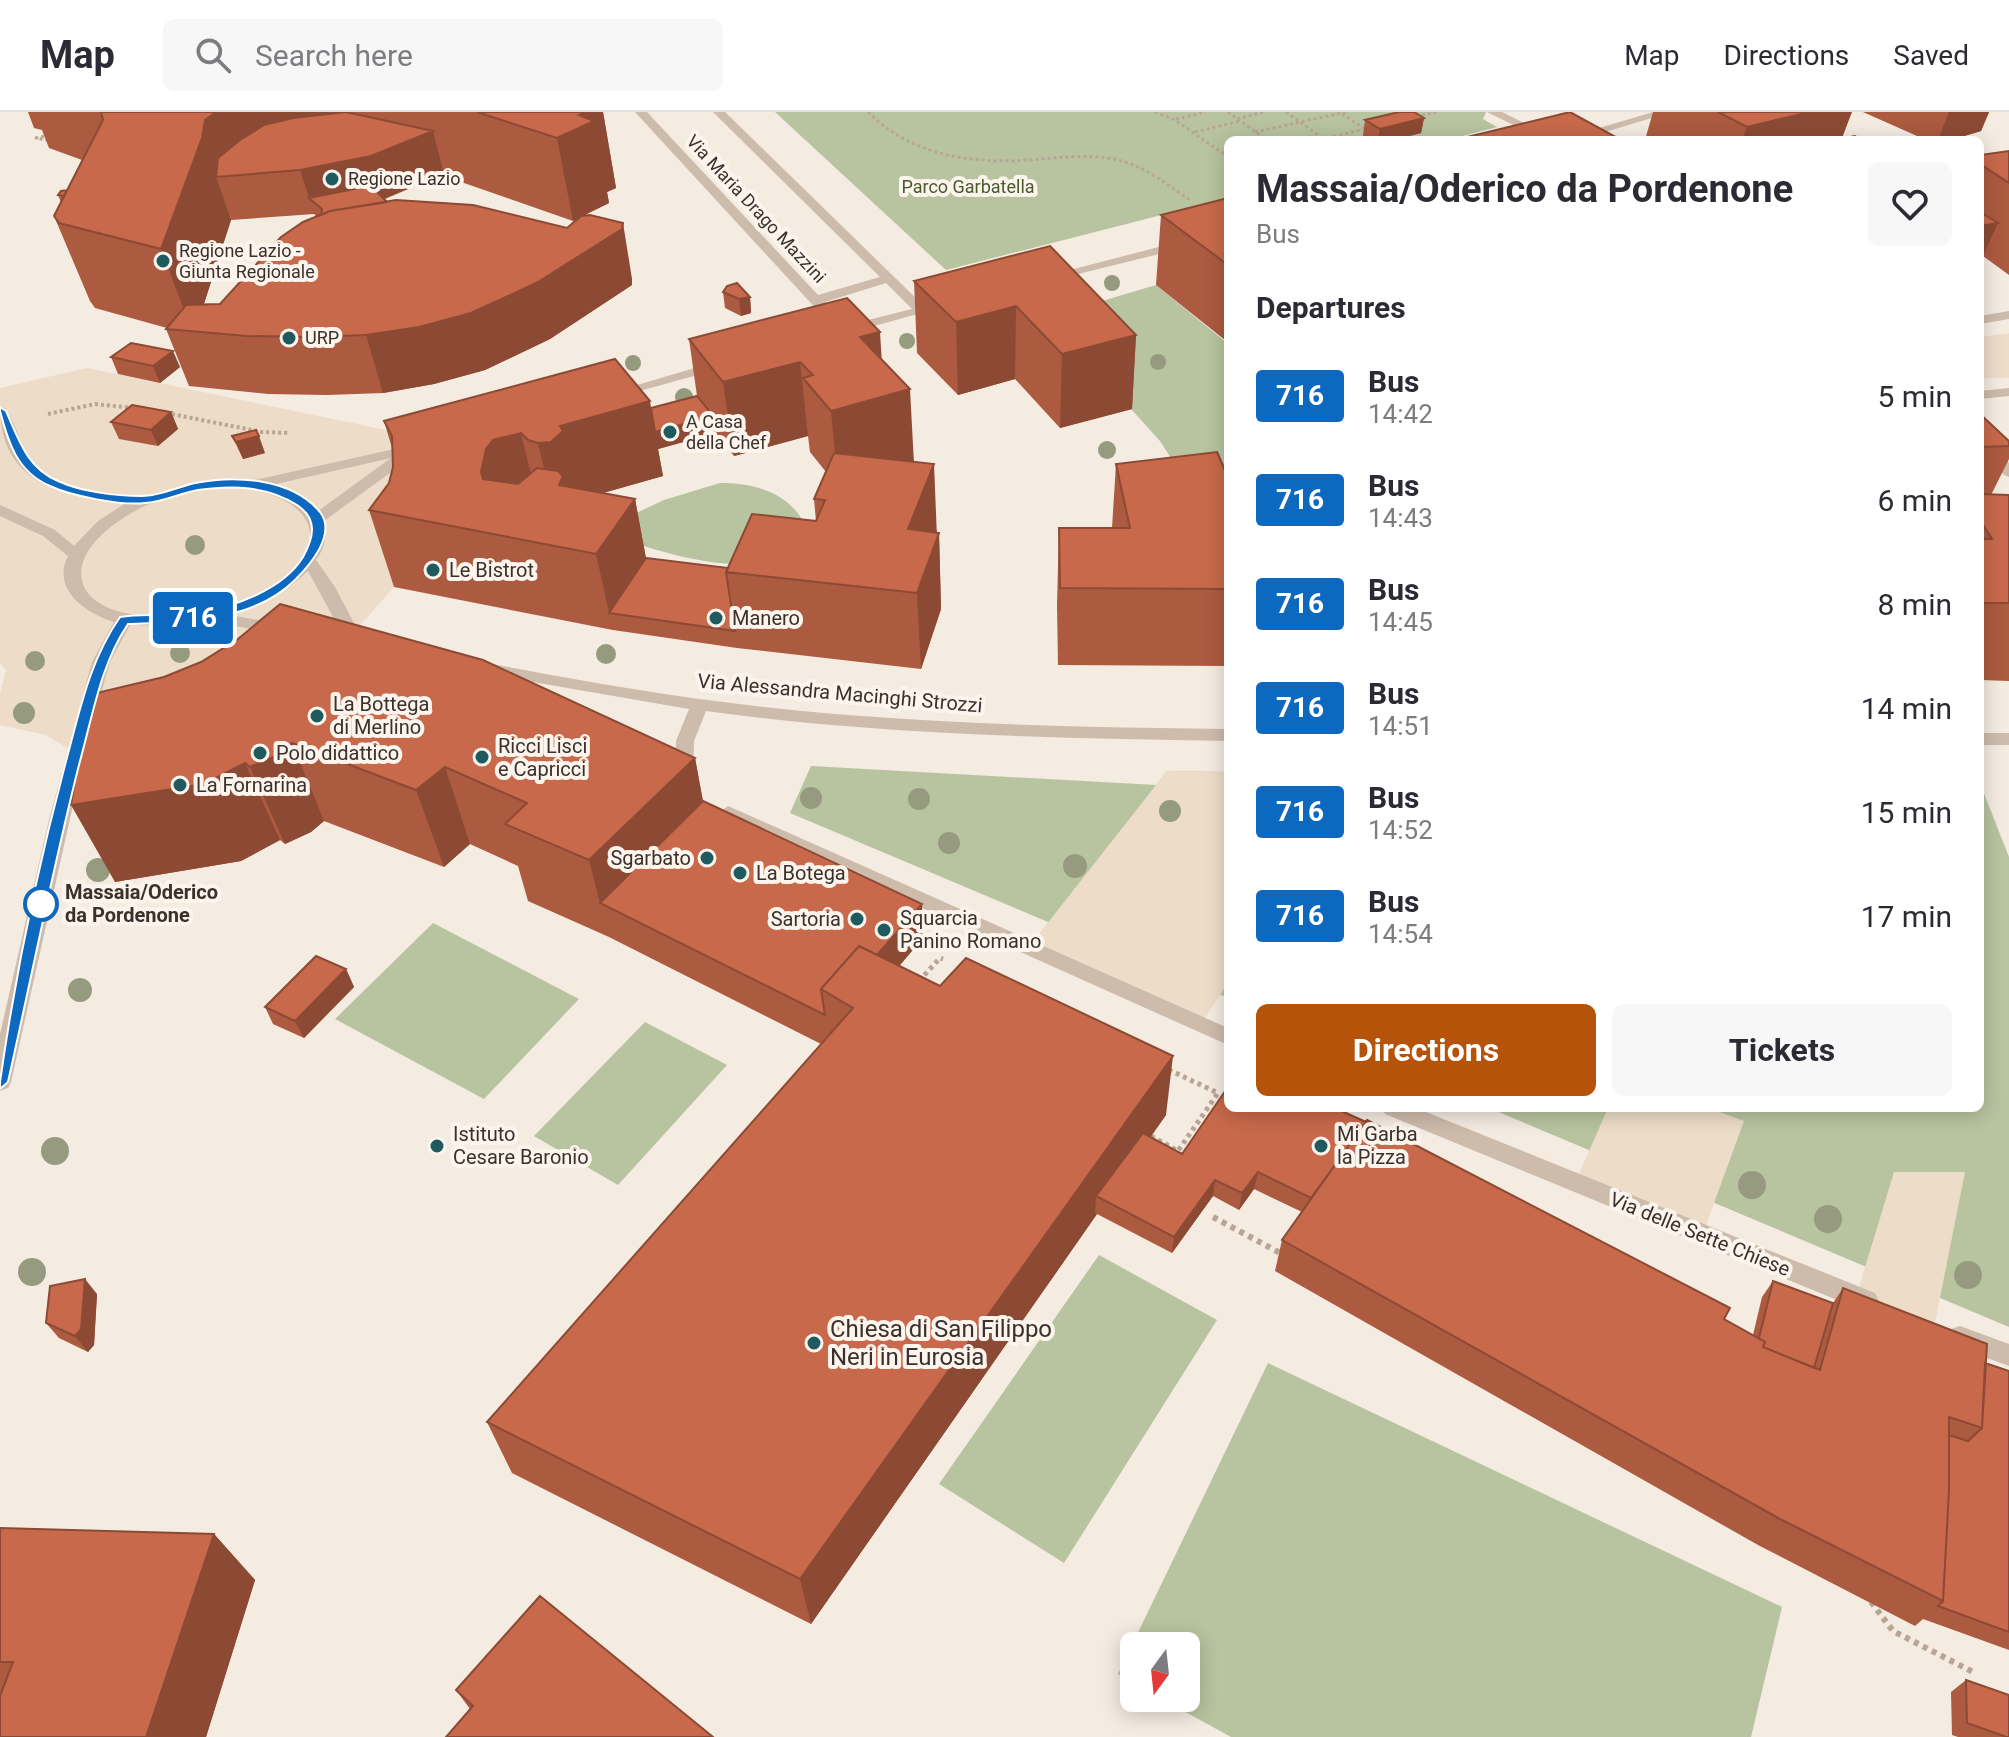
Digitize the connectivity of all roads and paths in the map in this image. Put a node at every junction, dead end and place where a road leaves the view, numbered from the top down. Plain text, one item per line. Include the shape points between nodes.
1 (641, 112) edge
2 (719, 112) edge
3 (868, 112) edge
4 (1155, 112) edge
5 (1173, 112) edge
6 (1206, 112) edge
7 (1228, 112) edge
8 (1263, 112) edge
9 (1286, 112) edge
10 (1342, 112) edge
11 (1437, 112) edge
12 (1493, 112) edge
13 (1666, 112) edge
14 (1405, 118) edge
15 (1175, 120) junction
16 (1239, 120) junction
17 (1300, 122) junction
18 (1378, 125) edge
19 (1365, 129) junction
20 (1194, 132) junction
21 (1255, 132) junction
22 (54, 136) dead end
23 (1261, 136) edge
24 (1318, 136) edge
25 (1338, 136) edge
26 (1544, 136) edge
27 (1579, 136) edge
28 (59, 140) dead end
29 (1224, 154) edge
30 (1197, 206) edge
31 (1224, 234) edge
32 (887, 279) junction
33 (1028, 283) edge
34 (816, 300) junction
35 (952, 302) edge
36 (921, 310) junction
37 (2009, 315) edge
38 (1984, 319) edge
39 (732, 361) edge
40 (2009, 392) edge
41 (1984, 395) edge
42 (597, 398) edge
43 (146, 409) edge
44 (0, 411) edge
45 (161, 412) edge
46 (39, 416) dead end
47 (303, 433) dead end
48 (1984, 446) edge
49 (2009, 472) edge
50 (257, 484) junction
51 (144, 500) junction
52 (0, 510) edge
53 (318, 518) junction
54 (75, 554) junction
55 (308, 560) junction
56 (208, 616) junction
57 (124, 620) junction
58 (297, 633) edge
59 (327, 638) edge
60 (463, 665) edge
61 (700, 705) junction
62 (1224, 735) edge
63 (1984, 739) edge
64 (2009, 739) edge
65 (953, 964) dead end
66 (913, 988) edge
67 (1224, 1035) edge
68 (1161, 1066) edge
69 (0, 1082) edge
70 (1403, 1112) edge
71 (1151, 1136) edge
72 (1213, 1217) dead end
73 (1284, 1256) edge
74 (1882, 1307) edge
75 (1934, 1328) edge
76 (2009, 1355) edge
77 (1871, 1602) dead end
78 (1973, 1672) dead end

1 - 34 street, Via Maria Drago Mazzini
2 - 32 street, Via Maria Drago Mazzini
3 - 30 path via 892,136 930,151 997,160 1077,156 1125,161
4 - 15 path
5 - 15 path
6 - 15 path
7 - 16 path
8 - 16 path
9 - 17 path
10 - 17 path
10 - 19 path
11 - 14 path
12 - 26 street
13 - 27 street
15 - 20 path
16 - 20 path
16 - 21 path
17 - 21 path
17 - 24 path
18 - 19 path
19 - 25 path
20 - 29 path
21 - 23 path
22 - 28 path via 36,138
31 - 33 street
32 - 34 street
32 - 36 street, Via Maria Drago Mazzini
34 - 36 street, Via Maria Drago Mazzini via 838,332
35 - 36 street
37 - 38 street
39 - 42 street
40 - 41 street
43 - 46 path via 95,404
44 - 51 street via 22,459 41,479 73,490
45 - 47 path via 262,432
48 - 49 street
50 - 51 street via 198,486
50 - 53 street via 288,494
50 - 53 street via 424,446
51 - 54 street via 116,516
52 - 54 street via 49,533
53 - 55 street via 320,530
54 - 57 street via 70,566 75,590 99,611
55 - 56 street via 263,597
55 - 59 street via 364,645
56 - 57 street
56 - 58 street
57 - 69 street via 101,662 80,734
60 - 61 street, Via Alessandra Macinghi Strozzi
61 - 62 street, Via Alessandra Macinghi Strozzi via 914,725
61 - 67 street via 685,741 684,776 697,799
63 - 64 street
65 - 66 path via 940,958
68 - 71 path via 1218,1093 1178,1151
70 - 74 street, Via delle Sette Chiese
72 - 73 path
75 - 76 street
77 - 78 path via 1893,1631

